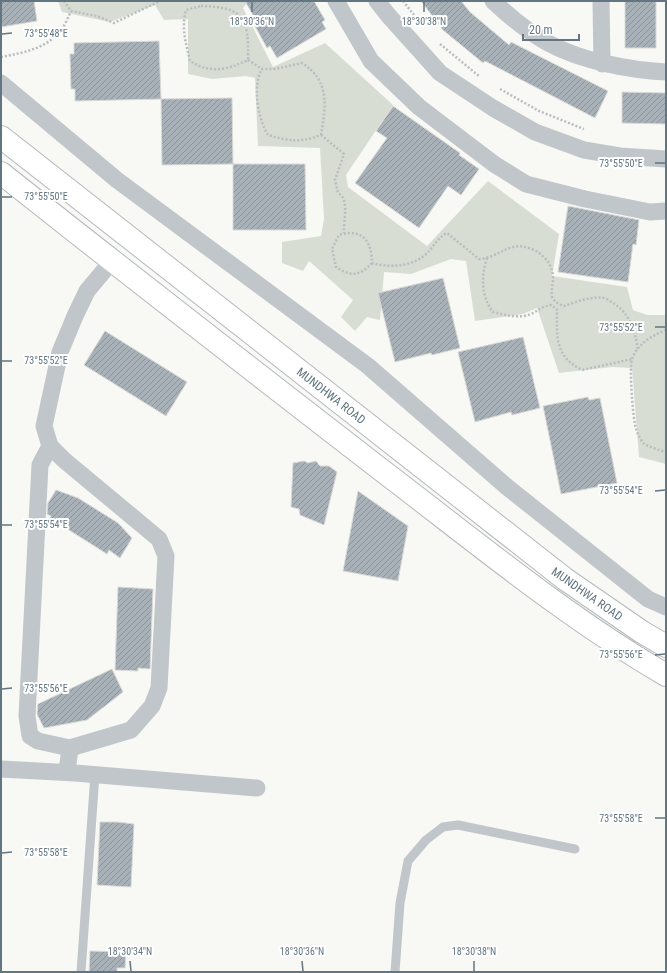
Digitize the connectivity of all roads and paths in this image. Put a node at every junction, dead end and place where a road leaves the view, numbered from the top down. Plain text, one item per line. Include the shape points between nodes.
1 (64, 1) edge
2 (160, 1) edge
3 (336, 1) edge
4 (377, 1) edge
5 (403, 1) edge
6 (493, 1) edge
7 (601, 1) edge
8 (71, 11) junction
9 (417, 19) dead end
10 (436, 41) dead end
11 (1, 57) edge
12 (248, 60) junction
13 (602, 64) junction
14 (262, 69) junction
15 (666, 72) edge
16 (482, 78) dead end
17 (1, 83) edge
18 (494, 86) dead end
19 (590, 132) dead end
20 (321, 135) junction
21 (1, 137) edge
22 (666, 159) edge
23 (1, 173) edge
24 (666, 211) edge
25 (344, 233) junction
26 (487, 258) junction
27 (112, 261) junction
28 (372, 262) junction
29 (666, 330) edge
30 (638, 350) junction
31 (632, 359) junction
32 (287, 362) junction
33 (271, 384) junction
34 (50, 446) junction
35 (666, 452) edge
36 (666, 607) edge
37 (666, 646) edge
38 (666, 675) edge
39 (70, 748) junction
40 (1, 769) edge
41 (67, 772) junction
42 (95, 774) junction
43 (257, 788) dead end
44 (575, 849) dead end
45 (81, 972) edge
46 (395, 972) edge

1 - 8 path
2 - 8 path via 114,23 97,16
3 - 24 street via 372,61 419,107 494,164 526,184 643,211
4 - 22 street via 440,73 535,132 584,150 620,156
5 - 9 path
6 - 13 street via 550,44
7 - 13 street
8 - 11 path via 60,32 44,44
10 - 16 path
12 - 12 path via 223,69 201,68 190,61 183,31 186,10 200,6 236,12 243,19 248,31
12 - 14 path
13 - 15 street
14 - 20 path via 302,63 308,67 324,86 325,106
14 - 20 path via 257,77 258,106 262,126 268,135 296,142
17 - 36 street via 117,180 368,366 561,531 648,599
18 - 19 path via 539,111
20 - 25 path via 344,154 335,180 338,193 345,200
21 - 32 highway, MUNDHWA ROAD
23 - 27 highway, MUNDHWA ROAD
25 - 28 path via 363,237 370,244
25 - 28 path via 339,235 332,249 336,267 357,274
26 - 28 path via 479,259 447,233 418,260 386,266
26 - 30 path via 512,246 521,245 537,251 548,262 552,271 552,296 556,303 564,306 606,298 623,311 631,322
26 - 31 path via 484,268 484,290 486,303 493,312 520,317 551,305 557,309 555,328 558,343 568,363 582,370
27 - 33 highway, MUNDHWA ROAD
27 - 34 street via 87,291 60,352 44,426
29 - 30 path via 650,336
30 - 31 path
31 - 35 path via 636,429 644,443
32 - 33 highway
32 - 37 highway, MUNDHWA ROAD via 565,579
33 - 38 highway, MUNDHWA ROAD via 550,600 628,654
34 - 39 street via 40,465 27,716 30,736 38,741
34 - 39 street via 159,539 166,556 159,688 152,706 131,730
39 - 41 street
40 - 41 street
41 - 42 street
42 - 43 street
42 - 45 lane
44 - 46 lane via 458,825 443,827 426,840 408,861 400,903

